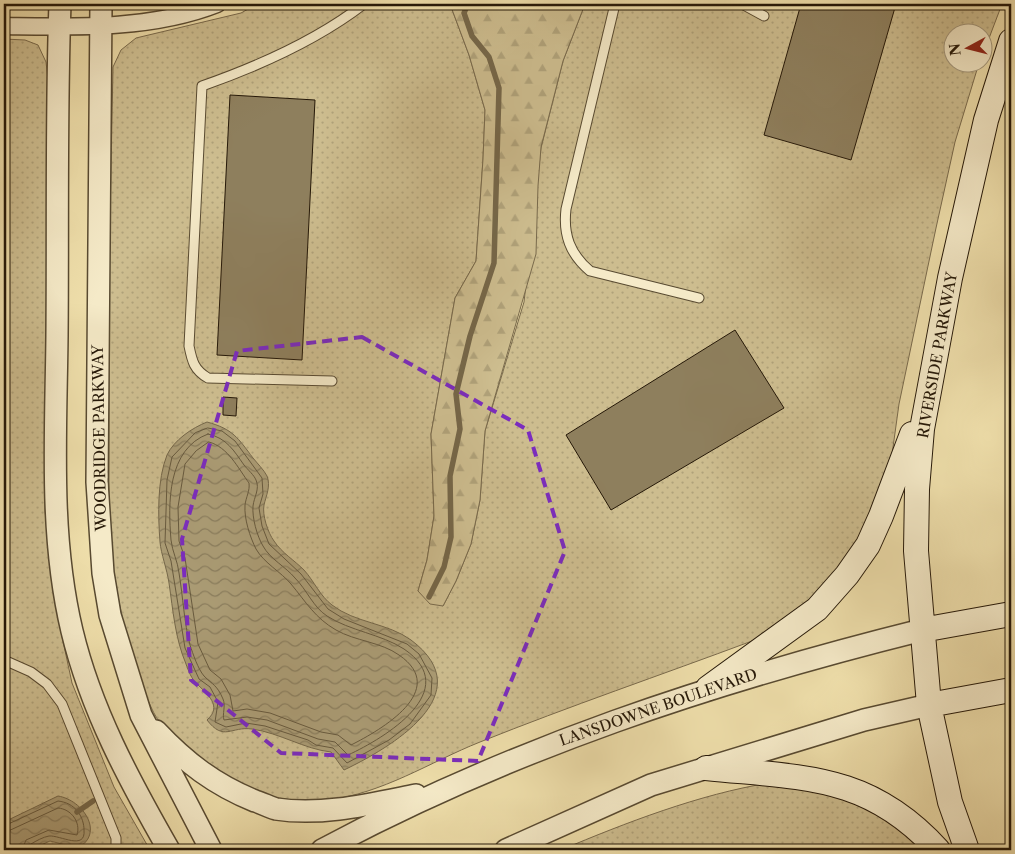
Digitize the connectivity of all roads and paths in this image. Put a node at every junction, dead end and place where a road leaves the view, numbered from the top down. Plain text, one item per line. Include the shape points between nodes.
1 (60, 4) edge
2 (217, 4) edge
3 (364, 4) edge
4 (615, 4) edge
5 (742, 4) edge
6 (101, 14) edge
7 (764, 16) dead end
8 (4, 26) edge
9 (59, 26) junction
10 (1011, 41) edge
11 (699, 298) dead end
12 (930, 375) junction
13 (332, 381) dead end
14 (1011, 614) edge
15 (922, 630) junction
16 (4, 660) edge
17 (708, 688) junction
18 (1011, 690) edge
19 (929, 705) junction
20 (141, 715) junction
21 (706, 768) junction
22 (446, 789) junction
23 (116, 850) edge
24 (169, 850) edge
25 (212, 850) edge
26 (322, 850) edge
27 (506, 850) edge
28 (938, 850) edge
29 (967, 850) edge

1 - 9 street
2 - 6 street via 142,23
3 - 13 lane via 299,45 233,76 202,86 189,346 191,359 198,372 208,378
4 - 11 lane via 566,209 564,225 568,244 576,259 590,270
5 - 7 lane
6 - 9 street
6 - 20 street, WOODRIDGE PARKWAY via 98,517 110,615
8 - 9 street
9 - 24 street via 56,468 62,563 72,630 88,686 126,774
10 - 12 main road, RIVERSIDE PARKWAY via 986,120
12 - 15 main road, RIVERSIDE PARKWAY via 917,489 916,551
12 - 17 main road via 907,450 881,516 868,545 847,575 817,609
14 - 15 main road, LANSDOWNE BOULEVARD
15 - 17 street, LANSDOWNE BOULEVARD
15 - 19 main road, RIVERSIDE PARKWAY
16 - 23 lane via 31,672 47,684 62,704 116,838
17 - 22 street, LANSDOWNE BOULEVARD via 560,740
18 - 19 main road
19 - 21 street via 864,720
19 - 29 main road, RIVERSIDE PARKWAY via 950,802
20 - 22 street via 180,757 200,773 241,795 275,808 305,811 363,806
20 - 25 street, WOODRIDGE PARKWAY
21 - 27 street via 651,786
21 - 28 main road via 825,781 846,787 885,804 918,829
22 - 26 street, LANSDOWNE BOULEVARD

